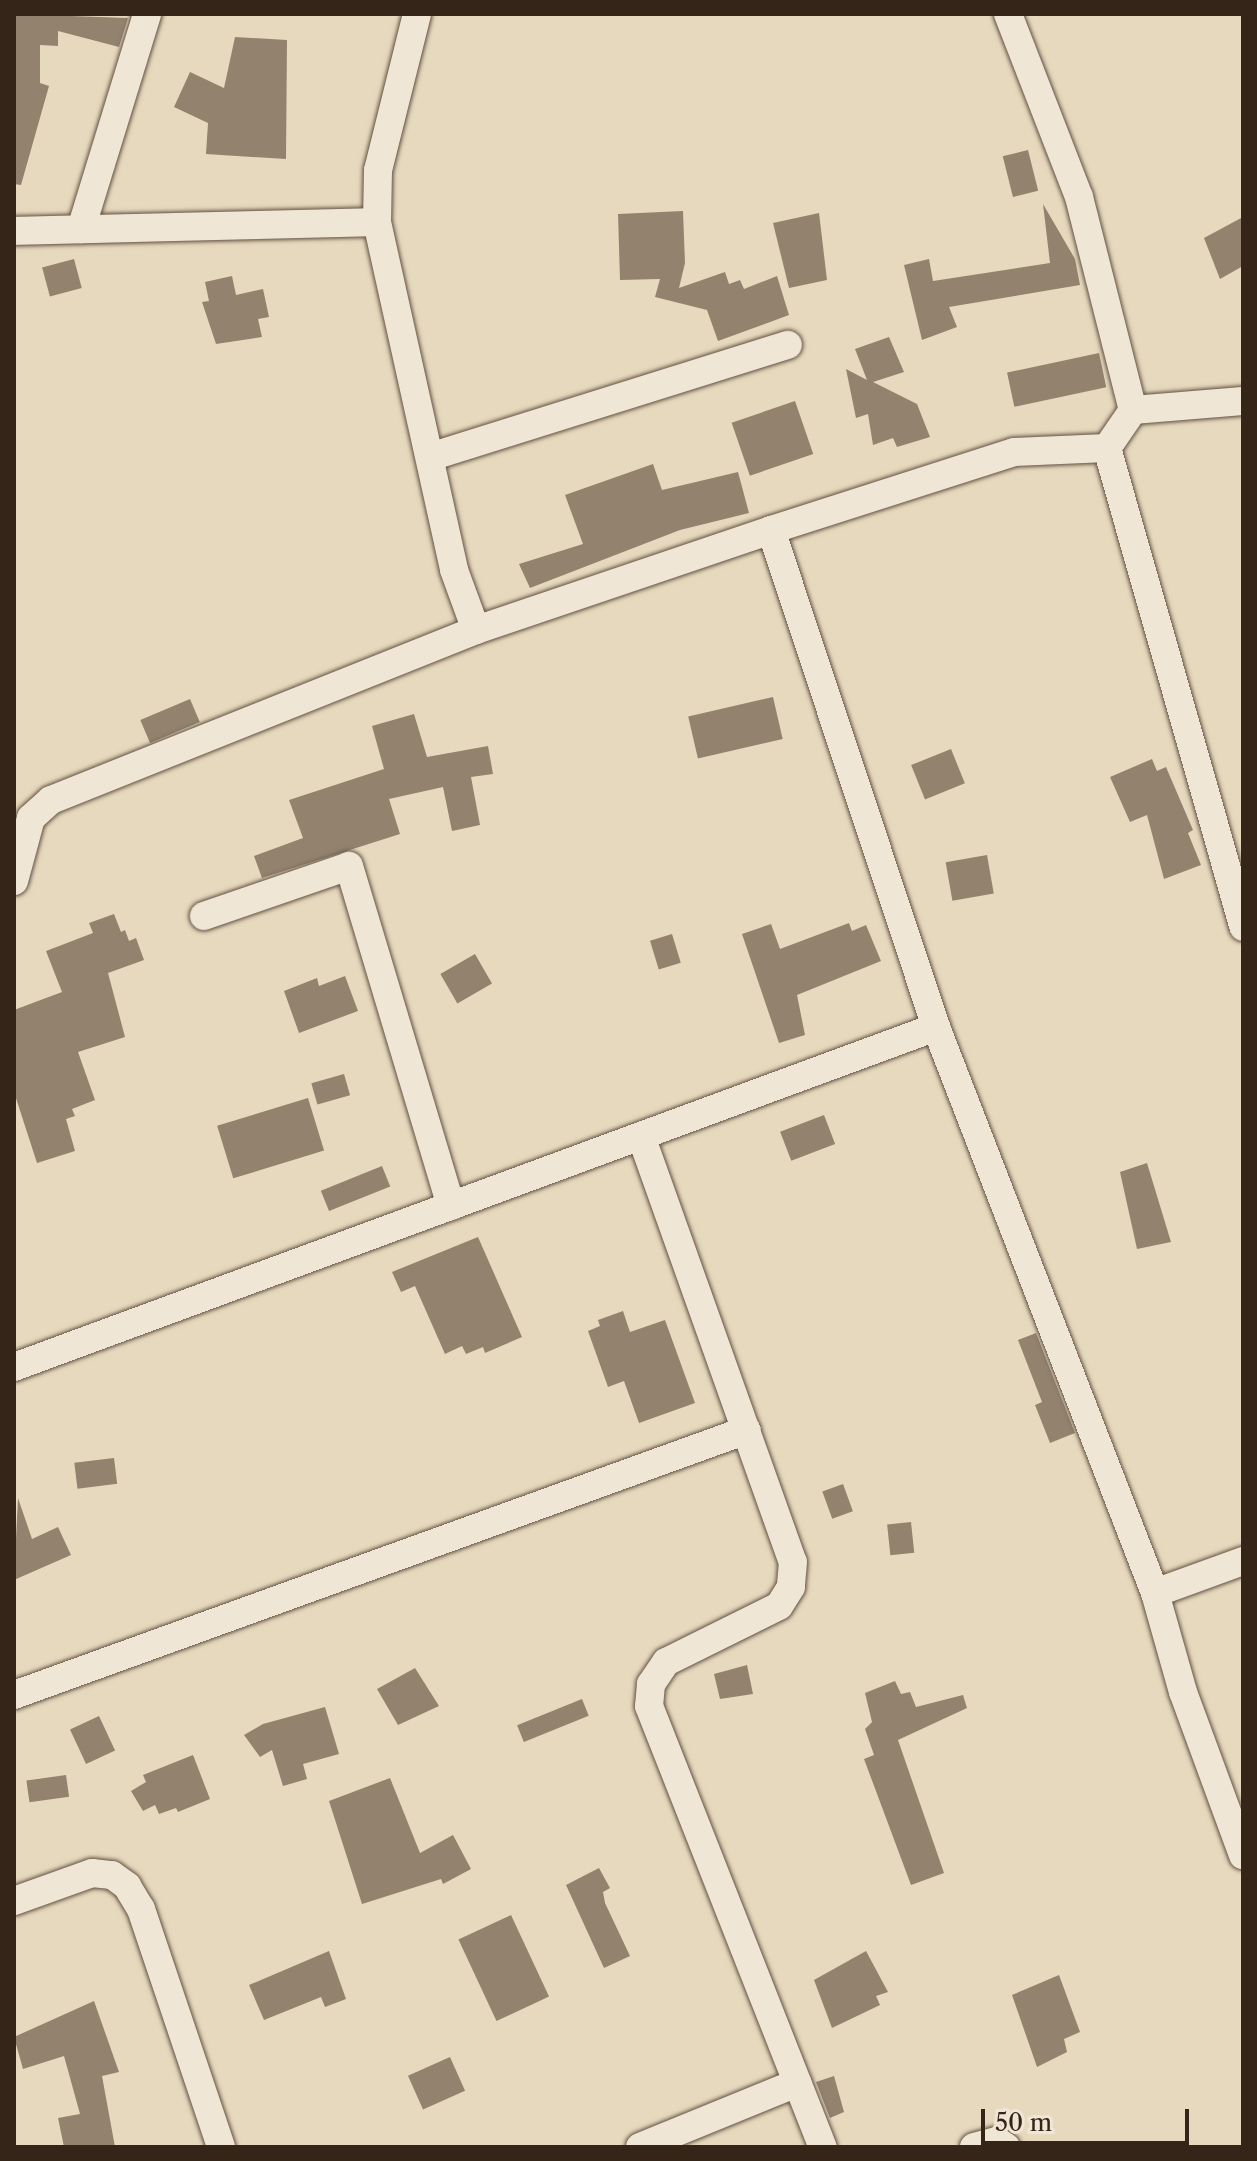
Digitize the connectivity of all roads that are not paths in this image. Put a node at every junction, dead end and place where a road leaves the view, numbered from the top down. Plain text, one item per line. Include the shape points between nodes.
1 (147, 14) edge
2 (417, 14) edge
3 (1008, 14) edge
4 (377, 222) junction
5 (81, 229) junction
6 (14, 231) edge
7 (788, 345) dead end
8 (1243, 401) edge
9 (1133, 410) junction
10 (1107, 448) junction
11 (430, 457) junction
12 (771, 530) junction
13 (476, 630) junction
14 (14, 881) edge
15 (204, 916) dead end
16 (1243, 927) edge
17 (936, 1027) junction
18 (641, 1136) junction
19 (451, 1206) junction
20 (14, 1367) edge
21 (747, 1430) junction
22 (1243, 1561) edge
23 (1155, 1593) junction
24 (14, 1695) edge
25 (1243, 1855) edge
26 (14, 1901) edge
27 (797, 2083) junction
28 (221, 2147) edge
29 (640, 2147) edge
30 (823, 2147) edge
31 (974, 2147) edge
32 (1006, 2147) edge

1 - 5 street
2 - 4 street via 378,170
3 - 9 street via 1079,197
4 - 5 street
4 - 11 street
5 - 6 street
7 - 11 street
8 - 9 street
9 - 10 street
10 - 12 street via 1014,452
10 - 16 street
11 - 13 street via 454,570
12 - 13 street
12 - 17 street
13 - 14 street via 51,800 31,818
15 - 19 street via 349,866
17 - 18 street
17 - 23 street
18 - 19 street
18 - 21 street
19 - 20 street
21 - 24 street
21 - 27 street via 793,1562 791,1587 779,1606 666,1662 651,1684 649,1706
22 - 23 street
23 - 25 street via 1183,1692
26 - 28 street via 92,1873 112,1875 127,1886 141,1909
27 - 29 street
27 - 30 street
31 - 32 street via 997,2141

